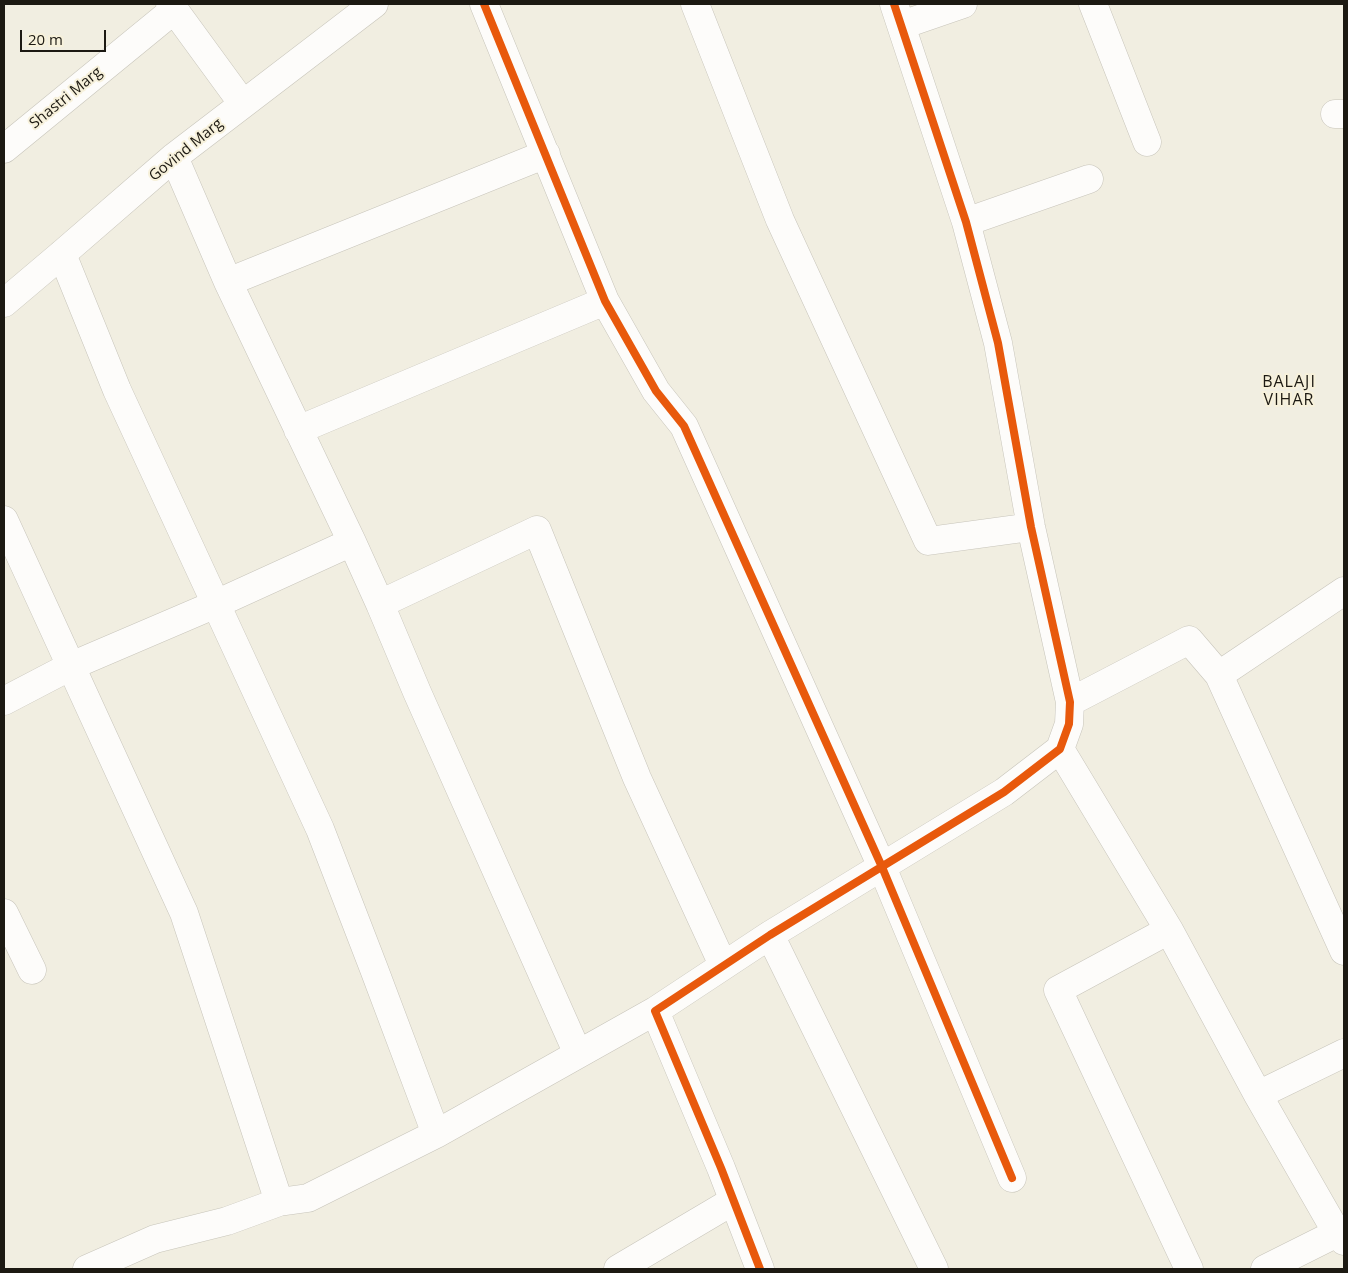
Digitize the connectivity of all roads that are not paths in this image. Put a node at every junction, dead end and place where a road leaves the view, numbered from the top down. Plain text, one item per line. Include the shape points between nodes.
1 (374, 4) edge
2 (484, 4) edge
3 (695, 4) edge
4 (963, 4) edge
5 (1092, 4) edge
6 (172, 7) edge
7 (898, 14) edge
8 (244, 104) junction
9 (1147, 142) dead end
10 (4, 149) edge
11 (546, 154) junction
12 (174, 157) junction
13 (1089, 179) dead end
14 (966, 222) junction
15 (62, 254) junction
16 (228, 282) junction
17 (606, 301) junction
18 (4, 303) edge
19 (298, 430) junction
20 (4, 520) edge
21 (1031, 527) junction
22 (352, 542) junction
23 (1344, 591) edge
24 (216, 604) junction
25 (380, 604) junction
26 (71, 666) junction
27 (1219, 675) junction
28 (4, 702) edge
29 (1070, 702) junction
30 (1060, 749) junction
31 (882, 867) junction
32 (4, 913) edge
33 (1169, 930) junction
34 (770, 935) junction
35 (1344, 951) edge
36 (723, 965) junction
37 (32, 970) dead end
38 (655, 1011) junction
39 (1344, 1053) edge
40 (578, 1054) junction
41 (1258, 1094) junction
42 (436, 1134) junction
43 (1012, 1178) dead end
44 (279, 1202) junction
45 (733, 1202) junction
46 (1340, 1237) edge
47 (87, 1269) edge
48 (618, 1269) edge
49 (760, 1269) edge
50 (934, 1269) edge
51 (1189, 1269) edge
52 (1265, 1269) edge

1 - 8 street, Govind Marg
2 - 11 street
3 - 21 street via 780,220 928,541
4 - 7 street
5 - 9 street
6 - 8 street
6 - 10 street, Shastri Marg
7 - 14 street
8 - 12 street, Govind Marg
11 - 16 street
11 - 17 street
12 - 15 street, Govind Marg
12 - 16 street
13 - 14 street
14 - 21 street via 998,343
15 - 18 street, Govind Marg
15 - 24 street via 117,390
16 - 19 street
17 - 19 street
17 - 31 street via 656,391 684,426
19 - 22 street
20 - 26 street
21 - 29 street
22 - 24 street
22 - 25 street
23 - 27 street
24 - 26 street
24 - 42 street via 320,829
25 - 36 street via 537,530 637,778
25 - 40 street
26 - 28 street
26 - 44 street via 184,912
27 - 29 street via 1189,640
27 - 35 street
29 - 30 street via 1069,724
30 - 31 street via 1004,792
30 - 33 street
31 - 34 street
31 - 43 street
32 - 37 street
33 - 41 street
33 - 51 street via 1058,990
34 - 36 street
34 - 50 street
36 - 38 street
38 - 40 street
38 - 45 street
39 - 41 street
40 - 42 street
41 - 46 street
42 - 44 street via 308,1198
44 - 47 street via 227,1221 155,1239
45 - 48 street
45 - 49 street
46 - 52 street

